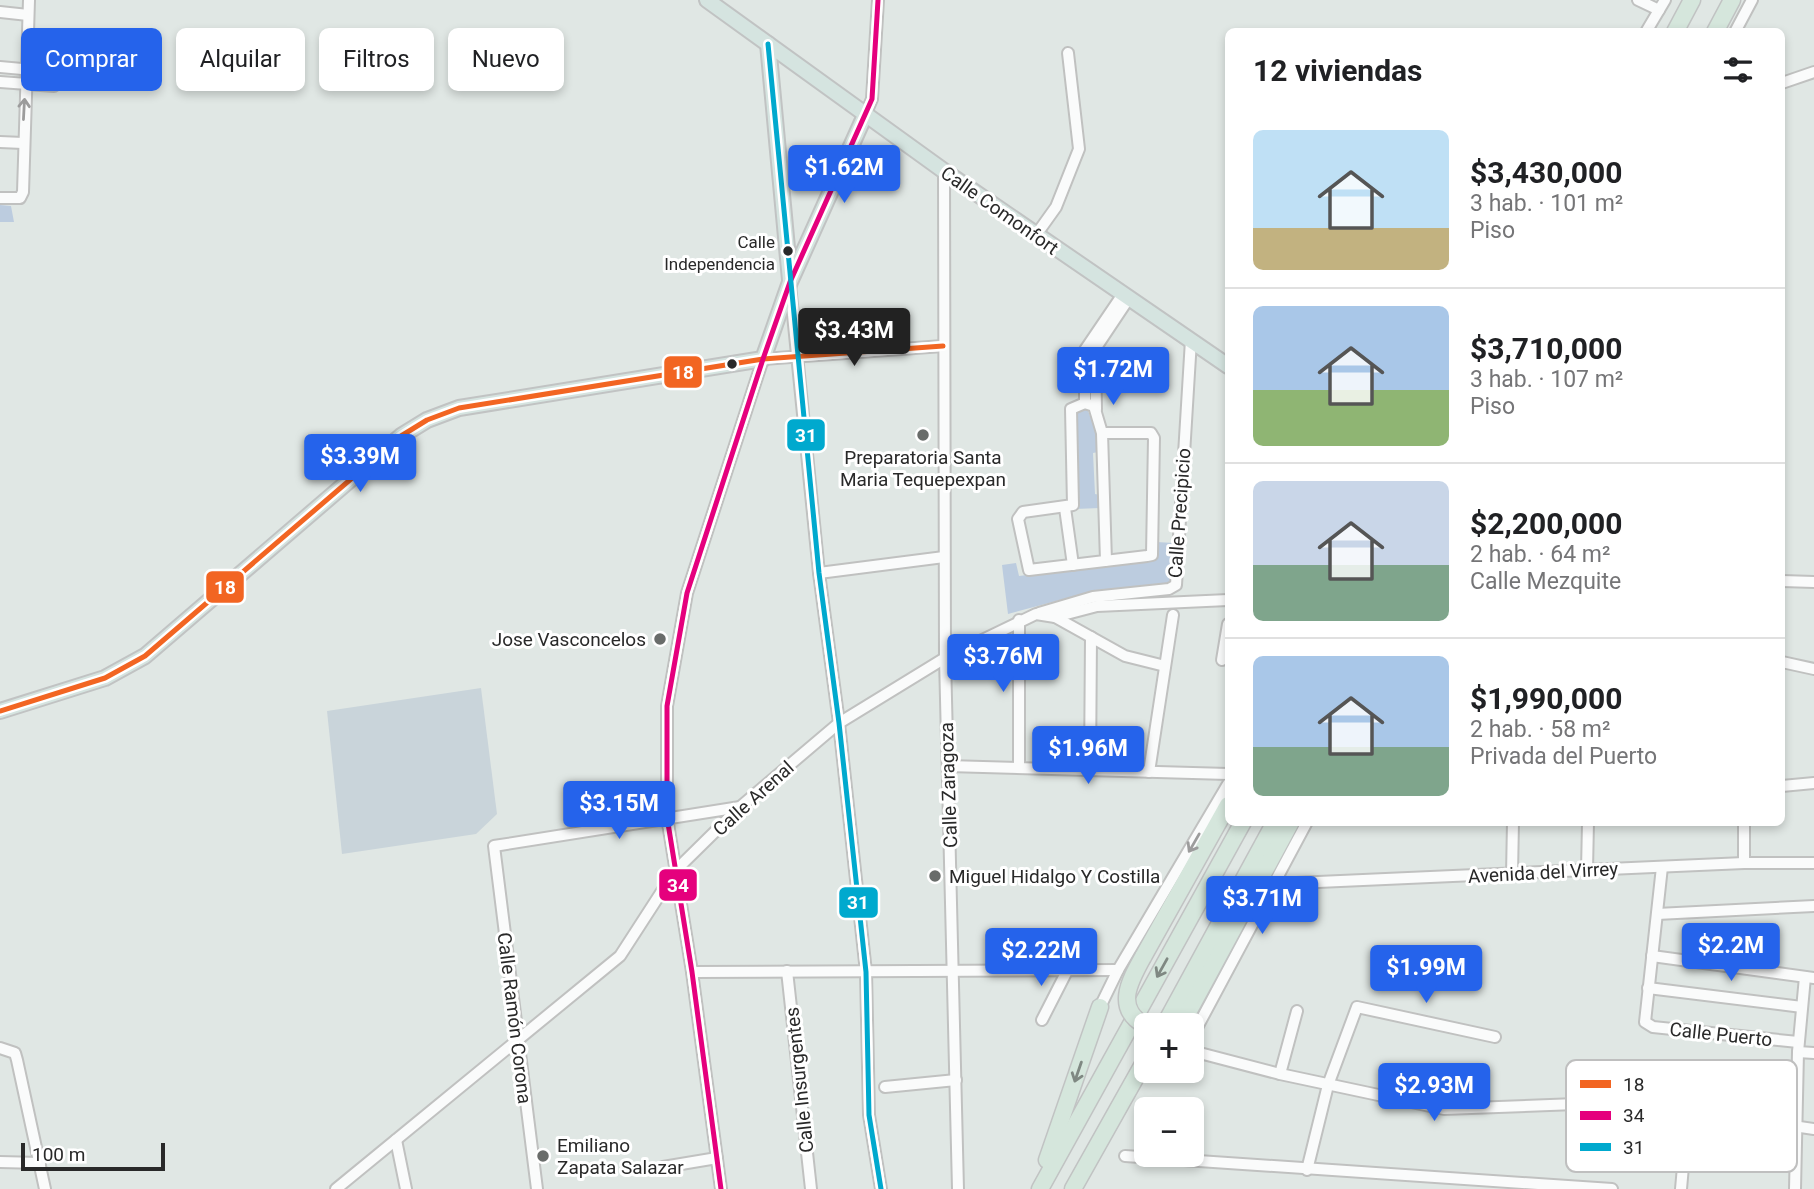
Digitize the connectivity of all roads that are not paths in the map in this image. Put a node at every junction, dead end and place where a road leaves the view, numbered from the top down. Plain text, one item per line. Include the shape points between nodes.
1 (29, 0) edge
2 (707, 0) edge
3 (878, 0) edge
4 (1638, 0) edge
5 (1692, 0) edge
6 (1732, 0) edge
7 (1752, 0) edge
8 (1662, 3) edge
9 (0, 12) edge
10 (28, 15) junction
11 (28, 28) edge
12 (1648, 28) edge
13 (1677, 28) edge
14 (1717, 28) edge
15 (1737, 28) edge
16 (768, 44) junction
17 (1068, 53) dead end
18 (0, 67) edge
19 (21, 69) edge
20 (1814, 72) edge
21 (0, 82) edge
22 (1785, 82) edge
23 (21, 83) edge
24 (25, 91) edge
25 (866, 113) junction
26 (0, 142) edge
27 (23, 143) junction
28 (944, 171) junction
29 (0, 198) edge
30 (1035, 236) junction
31 (790, 282) junction
32 (1126, 296) junction
33 (1191, 340) junction
34 (943, 346) junction
35 (799, 356) junction
36 (763, 359) junction
37 (1225, 364) edge
38 (1085, 403) junction
39 (1096, 409) junction
40 (1102, 433) junction
41 (1065, 508) junction
42 (944, 557) junction
43 (1106, 561) junction
44 (1073, 565) junction
45 (819, 573) junction
46 (1785, 581) edge
47 (1814, 582) edge
48 (1225, 600) edge
49 (1036, 614) junction
50 (1173, 615) dead end
51 (1055, 617) junction
52 (1019, 620) junction
53 (1091, 637) junction
54 (1225, 642) edge
55 (945, 658) junction
56 (1222, 660) dead end
57 (1785, 663) edge
58 (1165, 666) junction
59 (1814, 669) edge
60 (0, 711) edge
61 (839, 723) junction
62 (948, 766) junction
63 (1019, 768) junction
64 (1090, 770) junction
65 (1149, 772) junction
66 (1225, 774) edge
67 (1814, 783) edge
68 (1785, 786) edge
69 (1225, 789) edge
70 (740, 807) junction
71 (1225, 810) edge
72 (667, 817) junction
73 (1241, 826) edge
74 (1273, 826) edge
75 (1289, 826) edge
76 (1305, 826) edge
77 (1513, 826) edge
78 (1588, 826) edge
79 (1744, 826) edge
80 (1744, 863) junction
81 (1814, 863) edge
82 (1662, 867) junction
83 (1587, 870) junction
84 (675, 871) junction
85 (1512, 874) junction
86 (1273, 884) junction
87 (1814, 906) edge
88 (1657, 914) junction
89 (1652, 956) junction
90 (1118, 970) junction
91 (787, 971) junction
92 (954, 971) junction
93 (1067, 971) junction
94 (692, 972) junction
95 (866, 972) junction
96 (1810, 977) edge
97 (1648, 988) junction
98 (1100, 1007) joint
99 (1802, 1007) junction
100 (1297, 1011) dead end
101 (1171, 1013) edge
102 (1188, 1013) edge
103 (1204, 1014) edge
104 (1134, 1016) edge
105 (1042, 1020) dead end
106 (1495, 1037) dead end
107 (518, 1042) junction
108 (1798, 1047) junction
109 (0, 1048) edge
110 (1814, 1053) edge
111 (1204, 1054) edge
112 (1280, 1074) junction
113 (1797, 1074) edge
114 (956, 1080) junction
115 (1134, 1083) edge
116 (1328, 1085) junction
117 (885, 1087) dead end
118 (1566, 1104) edge
119 (396, 1140) junction
120 (1125, 1156) dead end
121 (717, 1158) junction
122 (0, 1162) edge
123 (40, 1163) junction
124 (663, 1167) dead end
125 (1307, 1170) junction
126 (1476, 1185) edge
127 (45, 1189) edge
128 (336, 1189) edge
129 (406, 1189) edge
130 (537, 1189) edge
131 (721, 1189) edge
132 (811, 1189) edge
133 (881, 1189) edge
134 (958, 1189) edge
135 (1038, 1189) edge
136 (1073, 1189) edge
137 (1612, 1189) edge

1 - 10 street
2 - 16 main road, Calle Comonfort
3 - 25 street via 872,99
4 - 8 street
5 - 13 highway
6 - 14 highway
7 - 15 street
8 - 12 street
9 - 10 street
10 - 11 street
16 - 25 main road, Calle Comonfort
16 - 31 main road
17 - 30 street via 1079,149 1056,208
18 - 19 street
20 - 22 street
21 - 23 street
27 -> 24 street
25 - 28 main road, Calle Comonfort
25 - 31 main road
26 - 27 street
27 - 29 street via 23,192 20,198
28 - 30 main road, Calle Comonfort
28 - 34 street, Calle Zaragoza
30 - 32 main road, Calle Comonfort
31 - 35 street
31 - 36 main road
32 - 33 main road, Calle Comonfort
32 - 38 street via 1085,349
32 - 39 street via 1095,349
33 - 37 main road, Calle Comonfort
33 - 49 street, Calle Precipicio via 1175,585 1093,597
34 - 35 street
34 - 42 street, Calle Zaragoza
35 - 36 street
35 - 45 street
36 - 60 main road via 459,408 427,419 401,436 145,656 105,678
36 - 72 street via 687,593 667,706
38 - 39 street
38 - 41 street via 1069,412 1073,503
39 - 40 street
40 - 43 street
40 - 43 street via 1150,432 1154,438 1152,555
41 - 44 street
41 - 44 street via 1023,512 1018,519 1027,569
42 - 45 street
42 - 55 street, Calle Zaragoza
43 - 44 street
45 - 61 street
46 - 47 street
48 - 51 street, Calle Arenal via 1097,606
49 - 51 street, Calle Arenal
49 - 52 street, Calle Arenal
50 - 58 street
51 - 53 street
52 - 55 street, Calle Arenal
52 - 63 street
53 - 58 street via 1125,656
53 - 64 street
54 - 56 street
55 - 61 street, Calle Arenal
55 - 62 street, Calle Zaragoza
57 - 59 street
58 - 65 street
61 - 70 street, Calle Arenal
61 - 95 street
62 - 63 street
62 - 92 street, Calle Zaragoza
63 - 64 street
64 - 65 street
65 - 66 street
67 - 68 street
69 -> 90 street
70 - 72 street
70 - 84 street, Calle Arenal
71 - 104 highway, bridge via 1127,985 1126,997
72 - 84 street
72 - 107 street, Calle Ramón Corona via 494,846
73 -> 135 highway
74 - 101 highway
75 - 102 highway
76 - 86 street
77 - 85 street
78 - 83 street
79 - 80 street
80 - 81 street, Avenida del Virrey
80 - 82 street, Avenida del Virrey
82 - 83 street, Avenida del Virrey
82 - 88 street
83 - 85 street, Avenida del Virrey
84 - 94 street
84 - 107 street, Calle Arenal via 620,957
85 - 86 street, Avenida del Virrey
86 - 103 street
87 - 88 street
88 - 89 street
89 - 96 street
89 - 97 street
90 - 93 street
90 - 98 street
91 - 94 street
91 - 95 street
91 - 132 street, Calle Insurgentes
92 - 93 street
92 - 95 street
92 - 114 street, Calle Zaragoza
93 - 105 street
94 - 121 street
95 - 133 street via 869,1115
96 - 99 street
97 - 99 street
97 - 108 street, Calle Puerto via 1646,1022 1653,1027
98 -> 135 highway
99 - 108 street
100 - 112 street
106 - 116 street via 1357,1007
107 - 119 street, Calle Arenal
107 - 130 street, Calle Ramón Corona
108 - 110 street, Calle Puerto
108 - 113 street
109 - 123 street via 15,1053
111 - 112 street
112 - 116 street
114 - 117 street
114 - 134 street, Calle Zaragoza
115 - 136 highway
116 - 118 street via 1444,1109
116 - 125 street
119 - 128 street, Calle Arenal
119 - 129 street
120 - 125 street
121 - 124 street
121 - 131 street
122 - 123 street
123 - 127 street
125 - 126 street
126 - 137 street

